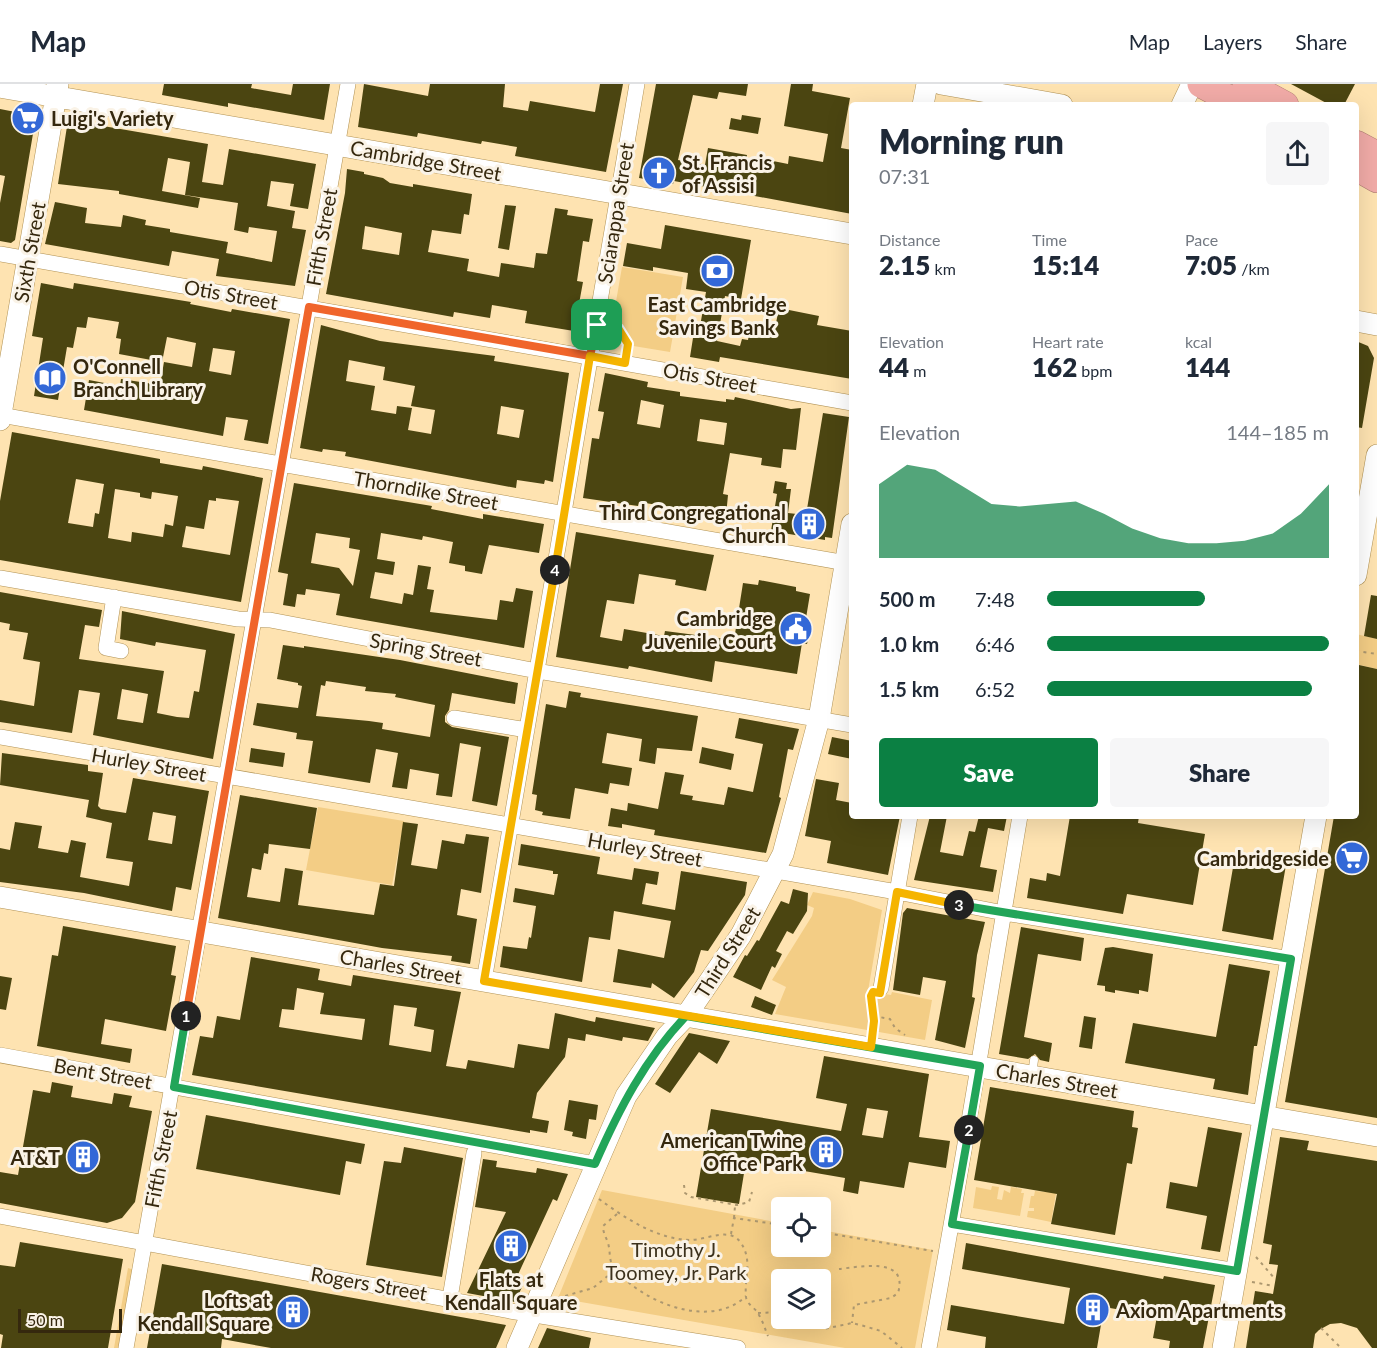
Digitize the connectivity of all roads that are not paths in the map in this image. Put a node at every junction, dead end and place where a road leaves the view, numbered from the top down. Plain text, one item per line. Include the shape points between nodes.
1 (348, 84) edge
2 (637, 84) edge
3 (927, 84) edge
4 (941, 84) edge
5 (1246, 84) edge
6 (0, 87) edge
7 (57, 90) edge
8 (1202, 91) edge
9 (924, 102) edge
10 (1045, 102) edge
11 (1186, 102) edge
12 (1233, 102) edge
13 (1279, 102) edge
14 (337, 145) junction
15 (1359, 146) edge
16 (1377, 155) edge
17 (1359, 169) edge
18 (1377, 180) edge
19 (617, 194) junction
20 (849, 233) edge
21 (0, 254) edge
22 (28, 259) junction
23 (309, 307) junction
24 (1359, 322) edge
25 (1377, 325) edge
26 (590, 356) junction
27 (849, 402) edge
28 (0, 415) edge
29 (0, 420) edge
30 (1377, 455) edge
31 (282, 465) junction
32 (1363, 491) edge
33 (564, 514) junction
34 (1359, 539) edge
35 (848, 563) edge
36 (0, 578) edge
37 (114, 597) junction
38 (255, 618) junction
39 (121, 651) dead end
40 (537, 671) junction
41 (454, 718) dead end
42 (819, 719) junction
43 (849, 724) edge
44 (527, 730) junction
45 (0, 737) edge
46 (228, 778) junction
47 (909, 819) edge
48 (1020, 819) edge
49 (1315, 819) edge
50 (511, 825) junction
51 (773, 872) junction
52 (897, 892) junction
53 (0, 897) edge
54 (1004, 914) junction
55 (201, 932) junction
56 (1291, 959) junction
57 (484, 981) junction
58 (881, 988) road end
59 (686, 1016) junction
60 (0, 1054) edge
61 (980, 1066) junction
62 (174, 1087) junction
63 (1264, 1116) junction
64 (1377, 1136) edge
65 (474, 1153) dead end
66 (595, 1164) junction
67 (0, 1216) edge
68 (952, 1224) junction
69 (145, 1243) junction
70 (1244, 1277) junction
71 (451, 1292) dead end
72 (532, 1313) junction
73 (126, 1348) edge
74 (517, 1348) edge
75 (738, 1348) edge
76 (929, 1348) edge
77 (1223, 1348) edge

1 - 14 street, Fifth Street
2 - 19 street, Sciarappa Street
3 - 9 street
4 - 10 street
5 - 13 highway
6 - 7 street, Cambridge Street
7 - 14 street, Cambridge Street
7 - 22 street, Sixth Street
8 - 11 street
8 - 12 highway
14 - 19 street, Cambridge Street
14 - 23 street, Fifth Street
15 - 16 highway
17 - 18 highway
19 - 20 street, Cambridge Street
19 - 26 street, Sciarappa Street
21 - 22 street, Otis Street
22 - 23 street, Otis Street
22 - 28 street, Sixth Street
23 - 26 street, Otis Street
23 - 31 street, Fifth Street
24 - 25 street
26 - 27 street, Otis Street
26 - 33 street, Sciarappa Street
28 - 29 street, Sixth Street
28 - 31 street, Thorndike Street
30 - 32 street
31 - 33 street, Thorndike Street
31 - 38 street, Fifth Street
32 - 34 street
33 - 35 street, Thorndike Street
33 - 40 street, Sciarappa Street
35 - 42 street, Third Street
36 - 37 street, Spring Street
37 - 38 street, Spring Street via 238,619
37 - 39 street via 106,648
38 - 40 street, Spring Street
38 - 46 street, Fifth Street
40 - 42 street, Spring Street
40 - 44 street, Sciarappa Street
41 - 44 street
42 - 43 street, Spring Street
42 - 51 street, Third Street via 783,854
44 - 50 street, Sciarappa Street
45 - 46 street, Hurley Street
46 - 50 street, Hurley Street
46 - 55 street, Fifth Street
47 - 52 street
48 - 54 street
49 - 56 street
50 - 51 street, Hurley Street
50 - 57 street, Sciarappa Street
51 - 52 street, Hurley Street
51 - 59 street, Third Street via 741,935
52 - 54 street, Hurley Street
52 - 58 street
53 - 55 street, Charles Street
54 - 56 street, Hurley Street
54 - 61 street
55 - 57 street, Charles Street
55 - 62 street, Fifth Street
56 - 63 street
57 - 59 street, Charles Street
59 - 61 street, Charles Street
59 - 66 street, Third Street via 639,1076
60 - 62 street, Bent Street
61 - 63 street, Charles Street via 1033,1067
61 - 68 street
62 - 66 street, Bent Street
62 - 69 street, Fifth Street
63 - 64 street, Charles Street
63 - 70 street
65 - 71 street
66 - 72 street, Third Street
67 - 69 street, Rogers Street
68 - 70 street
68 - 76 street
69 - 72 street, Rogers Street
69 - 73 street, Fifth Street
70 - 77 street
72 - 74 street, Third Street
72 - 75 street, Rogers Street

